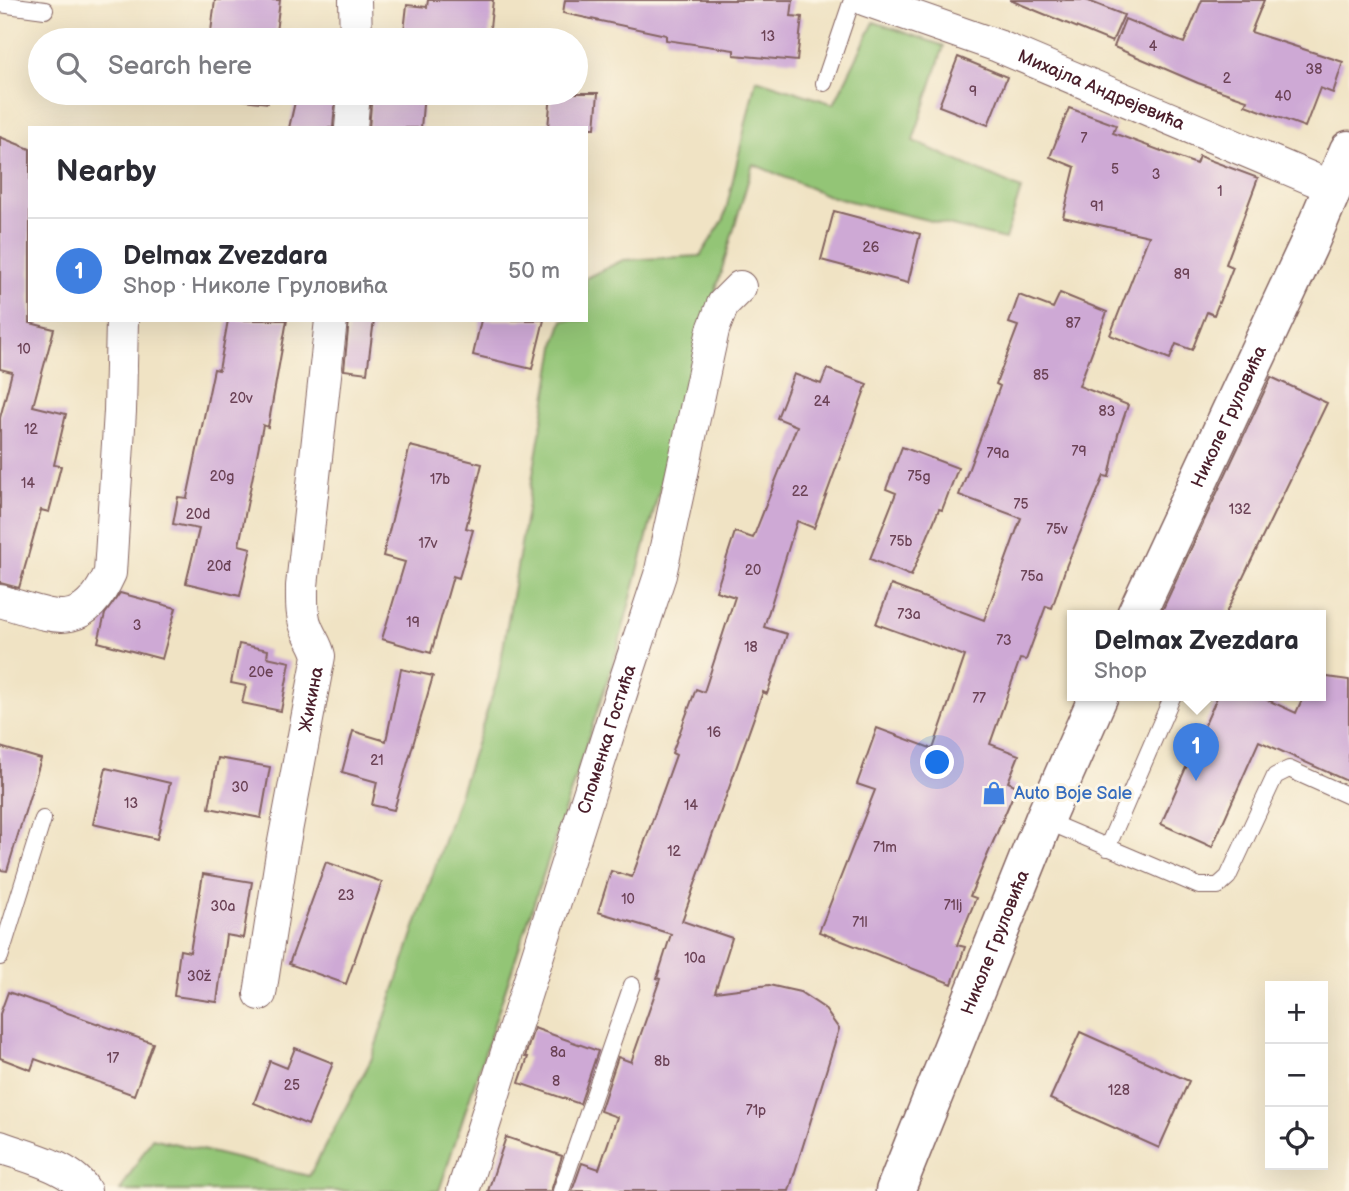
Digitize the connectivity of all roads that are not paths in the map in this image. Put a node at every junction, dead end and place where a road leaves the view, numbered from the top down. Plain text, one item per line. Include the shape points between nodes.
1 (355, 0) edge
2 (852, 0) edge
3 (866, 0) edge
4 (0, 4) edge
5 (45, 10) dead end
6 (355, 28) edge
7 (824, 83) dead end
8 (353, 105) edge
9 (351, 126) edge
10 (1349, 150) edge
11 (1334, 188) junction
12 (740, 287) dead end
13 (122, 322) edge
14 (331, 322) edge
15 (0, 601) edge
16 (1138, 610) edge
17 (1096, 701) edge
18 (1170, 701) edge
19 (1349, 796) edge
20 (43, 819) dead end
21 (1044, 820) junction
22 (1107, 848) junction
23 (0, 957) edge
24 (632, 985) dead end
25 (260, 994) dead end
26 (0, 1147) edge
27 (85, 1191) edge
28 (463, 1191) edge
29 (561, 1191) edge
30 (895, 1191) edge

1 - 6 street
2 - 7 lane
3 - 11 street, Михајла Андрејевића via 998,47
4 - 5 lane
8 - 9 street
10 - 11 street, Николе Груловића
11 - 16 street, Николе Груловића
12 - 28 street, Споменка Гостића via 723,304 713,330 660,575
13 - 15 street via 110,573 98,596 77,615 45,614
14 - 25 street, Жикина via 302,586 304,616 319,656
17 - 21 street, Николе Груловића
18 - 22 lane
19 - 22 lane via 1289,769 1275,776 1228,877 1217,886 1199,886
20 - 23 lane
21 - 22 lane
21 - 30 street, Николе Груловића
24 - 29 lane
26 - 27 street via 69,1175

